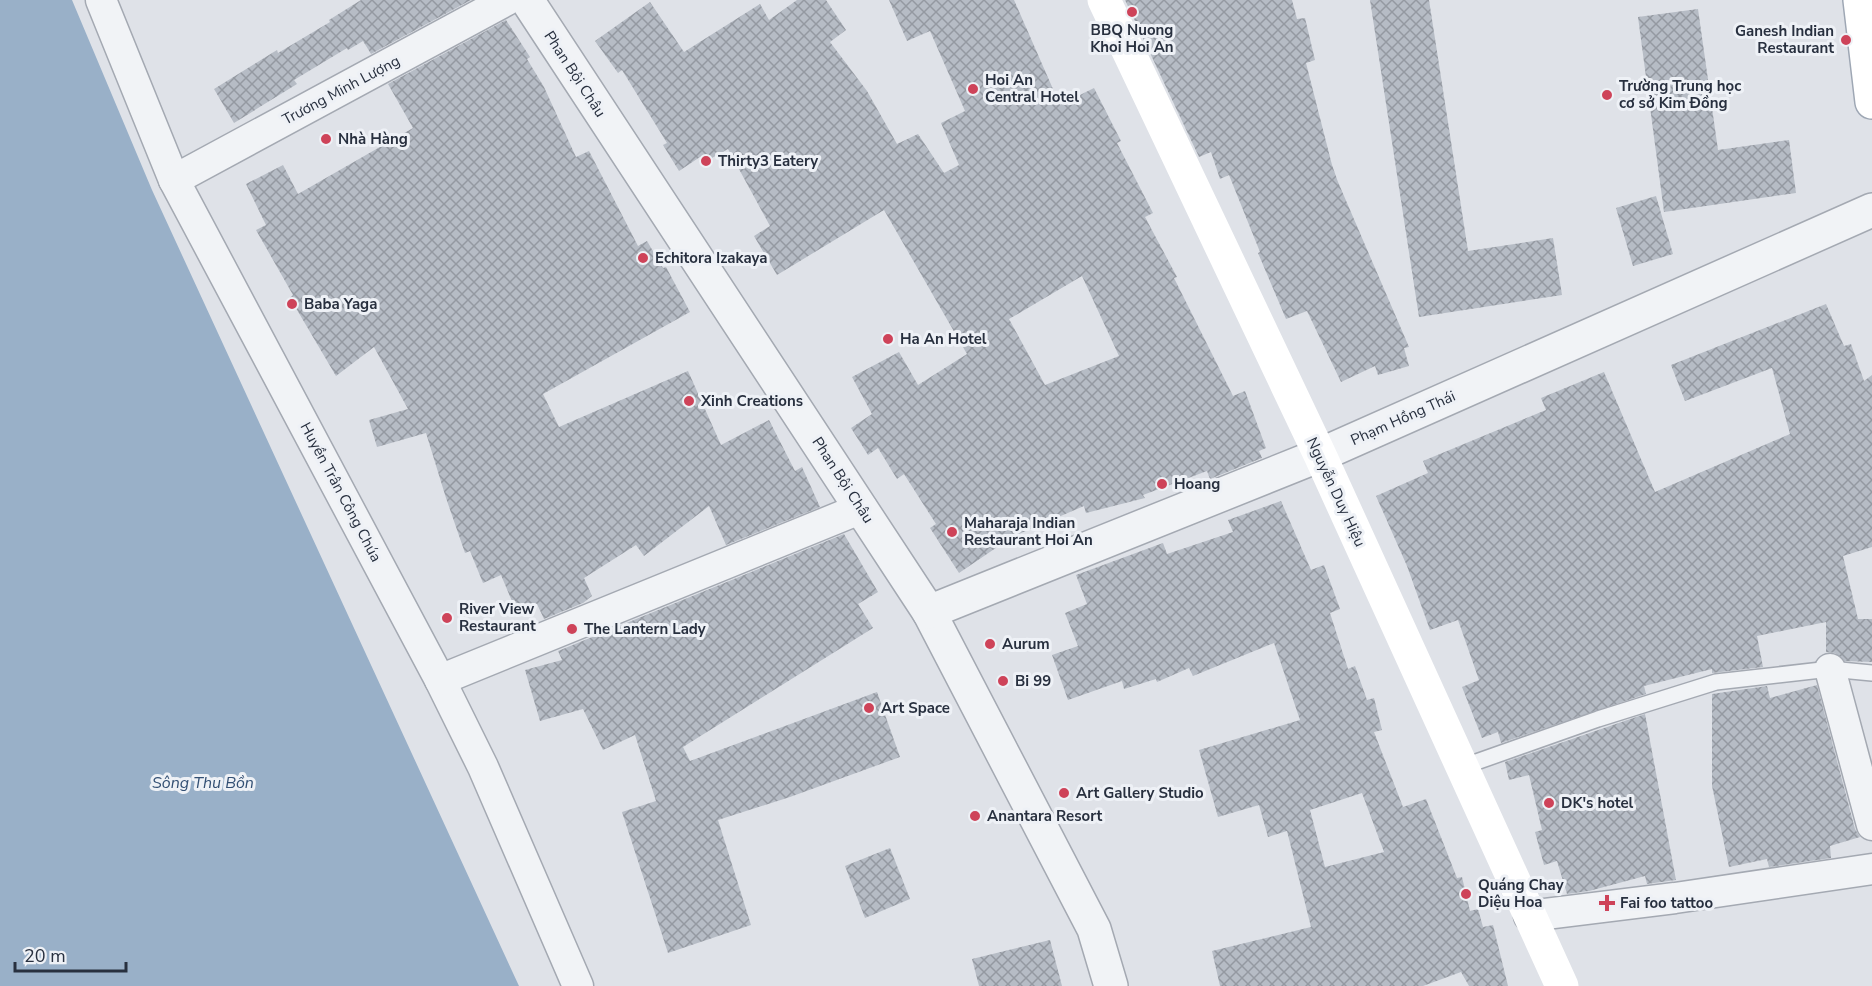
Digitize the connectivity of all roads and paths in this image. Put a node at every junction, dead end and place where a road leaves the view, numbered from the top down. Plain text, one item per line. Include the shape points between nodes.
1 (101, 0) edge
2 (507, 0) edge
3 (526, 0) edge
4 (1104, 0) edge
5 (1860, 0) edge
6 (1872, 102) edge
7 (174, 180) junction
8 (1872, 210) edge
9 (1320, 455) junction
10 (862, 508) junction
11 (929, 612) junction
12 (1830, 669) junction
13 (1872, 673) edge
14 (440, 680) junction
15 (1462, 767) junction
16 (1872, 825) edge
17 (1872, 868) edge
18 (1529, 916) junction
19 (578, 986) edge
20 (1111, 986) edge
21 (1562, 986) edge

1 - 7 street, Huyền Trân Công Chúa
2 - 7 street, Trương Minh Lượng
3 - 10 street, Phan Bội Châu
4 - 9 main road, Nguyễn Duy Hiệu
5 - 6 main road
7 - 14 street, Huyền Trân Công Chúa
8 - 9 street, Phạm Hồng Thái
9 - 11 street, Phạm Hồng Thái
9 - 15 main road, Nguyễn Duy Hiệu
10 - 11 street, Phan Bội Châu
10 - 14 street
11 - 20 street, Phan Bội Châu via 1094,929
12 - 13 lane
12 - 15 lane via 1716,681
12 - 16 street
14 - 19 street, Huyền Trân Công Chúa via 483,767
15 - 18 main road, Nguyễn Duy Hiệu
17 - 18 street
18 - 21 main road, Nguyễn Duy Hiệu

